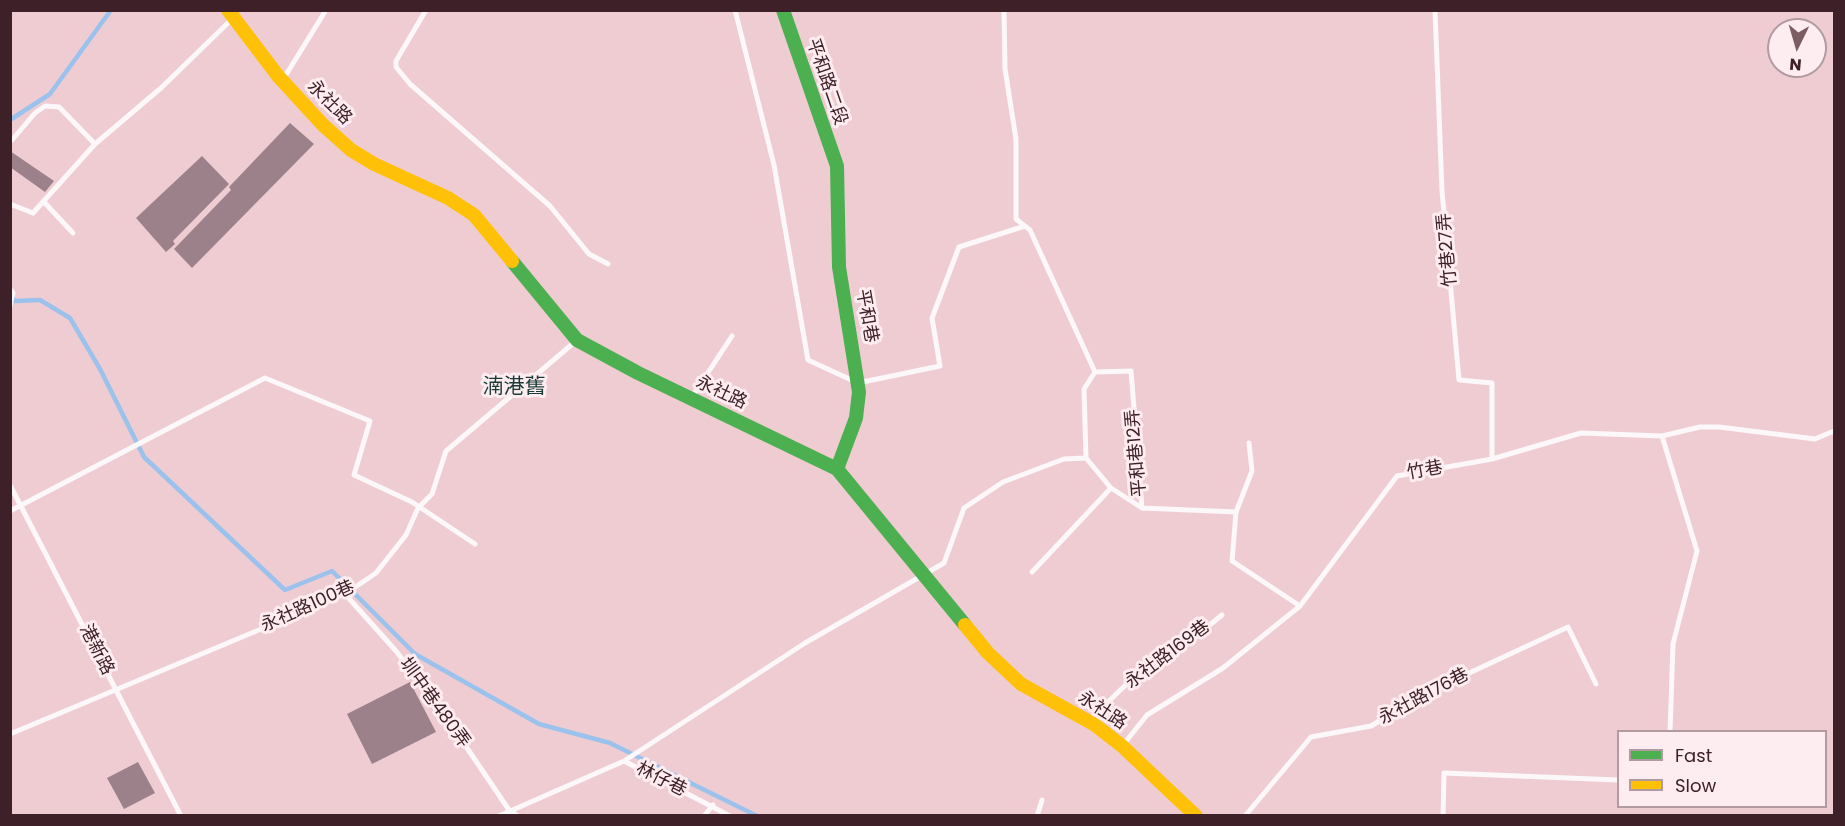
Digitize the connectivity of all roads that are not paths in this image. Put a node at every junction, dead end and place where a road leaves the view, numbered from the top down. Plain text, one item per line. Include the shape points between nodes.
1 (326, 10) edge
2 (426, 10) edge
3 (735, 10) edge
4 (783, 10) edge
5 (1004, 10) edge
6 (1435, 10) edge
7 (231, 14) edge
8 (282, 81) junction
9 (12, 140) dead end
10 (95, 144) junction
11 (837, 166) joint
12 (44, 202) junction
13 (10, 204) edge
14 (1025, 226) junction
15 (73, 233) dead end
16 (608, 264) dead end
17 (12, 291) edge
18 (10, 306) edge
19 (732, 336) dead end
20 (577, 340) junction
21 (1095, 372) junction
22 (858, 383) junction
23 (691, 399) junction
24 (1834, 431) edge
25 (1662, 436) junction
26 (1249, 443) dead end
27 (1086, 459) junction
28 (1492, 459) junction
29 (837, 469) junction
30 (10, 485) edge
31 (1111, 488) junction
32 (21, 506) junction
33 (418, 508) junction
34 (1142, 508) junction
35 (10, 511) edge
36 (1236, 512) junction
37 (475, 544) dead end
38 (1032, 572) dead end
39 (923, 574) junction
40 (345, 594) junction
41 (1300, 606) junction
42 (1222, 615) dead end
43 (1596, 684) dead end
44 (115, 688) junction
45 (1095, 725) junction
46 (1670, 730) edge
47 (10, 734) edge
48 (1122, 746) junction
49 (624, 761) junction
50 (1617, 780) edge
51 (1042, 800) dead end
52 (713, 805) junction
53 (509, 810) junction
54 (181, 816) edge
55 (499, 816) edge
56 (518, 816) edge
57 (704, 816) edge
58 (730, 816) edge
59 (1037, 816) edge
60 (1196, 816) edge
61 (1245, 816) edge
62 (1443, 816) edge

1 - 8 lane
2 - 16 lane via 396,67 410,84 550,206 589,254
3 - 22 lane via 774,165 808,360
4 - 11 street, 平和路二段
5 - 14 lane via 1005,69 1016,139 1016,219
6 - 28 lane, 竹巷27弄 via 1442,191 1459,380 1492,383
7 - 8 street, 永社路
7 - 10 lane via 161,88
8 - 20 street, 永社路 via 351,150 474,215
9 - 10 lane via 34,113 45,106 59,107
10 - 12 lane
11 - 22 street, 平和巷 via 839,267
12 - 13 lane via 33,213
12 - 15 lane
14 - 21 lane
14 - 22 lane via 959,247 932,318 940,366
17 - 18 lane
19 - 23 lane
20 - 23 street, 永社路
20 - 33 lane, 永社路100巷 via 446,451 432,494
21 - 27 lane via 1084,389
21 - 34 lane, 平和巷12弄 via 1131,371
22 - 29 street, 平和巷 via 856,418
23 - 29 street, 永社路
24 - 25 lane, 竹巷 via 1815,439 1700,427
25 - 28 lane, 竹巷 via 1581,433
25 - 46 lane via 1697,551 1673,644
26 - 36 lane via 1252,471
27 - 31 lane
27 - 39 lane via 1064,459 1003,482 964,508 944,563
28 - 41 lane, 竹巷 via 1397,476
29 - 39 street, 永社路
30 - 32 lane, 港新路
31 - 34 lane
31 - 38 lane
32 - 33 lane via 265,378 370,421 354,476
32 - 35 lane
32 - 44 lane, 港新路
33 - 37 lane
33 - 40 lane, 永社路100巷 via 406,536 376,573
34 - 36 lane, 平和巷12弄
36 - 41 lane via 1232,561
39 - 45 street, 永社路 via 988,653 1021,684
39 - 49 lane via 805,643
40 - 44 lane, 永社路100巷
40 - 53 lane, 圳中巷480弄 via 442,711
41 - 48 lane, 竹巷 via 1223,668 1147,716
42 - 45 lane, 永社路169巷 via 1154,670 1137,674 1108,702
43 - 61 lane, 永社路176巷 via 1568,627 1422,695 1371,726 1311,737
44 - 47 lane, 永社路100巷
44 - 54 lane, 港新路
45 - 48 street, 永社路
48 - 60 street, 永社路
49 - 52 lane, 林仔巷
49 - 53 lane
50 - 62 lane via 1444,773
51 - 59 lane
52 - 57 lane
52 - 58 lane, 林仔巷
53 - 55 lane
53 - 56 lane, 圳中巷480弄

